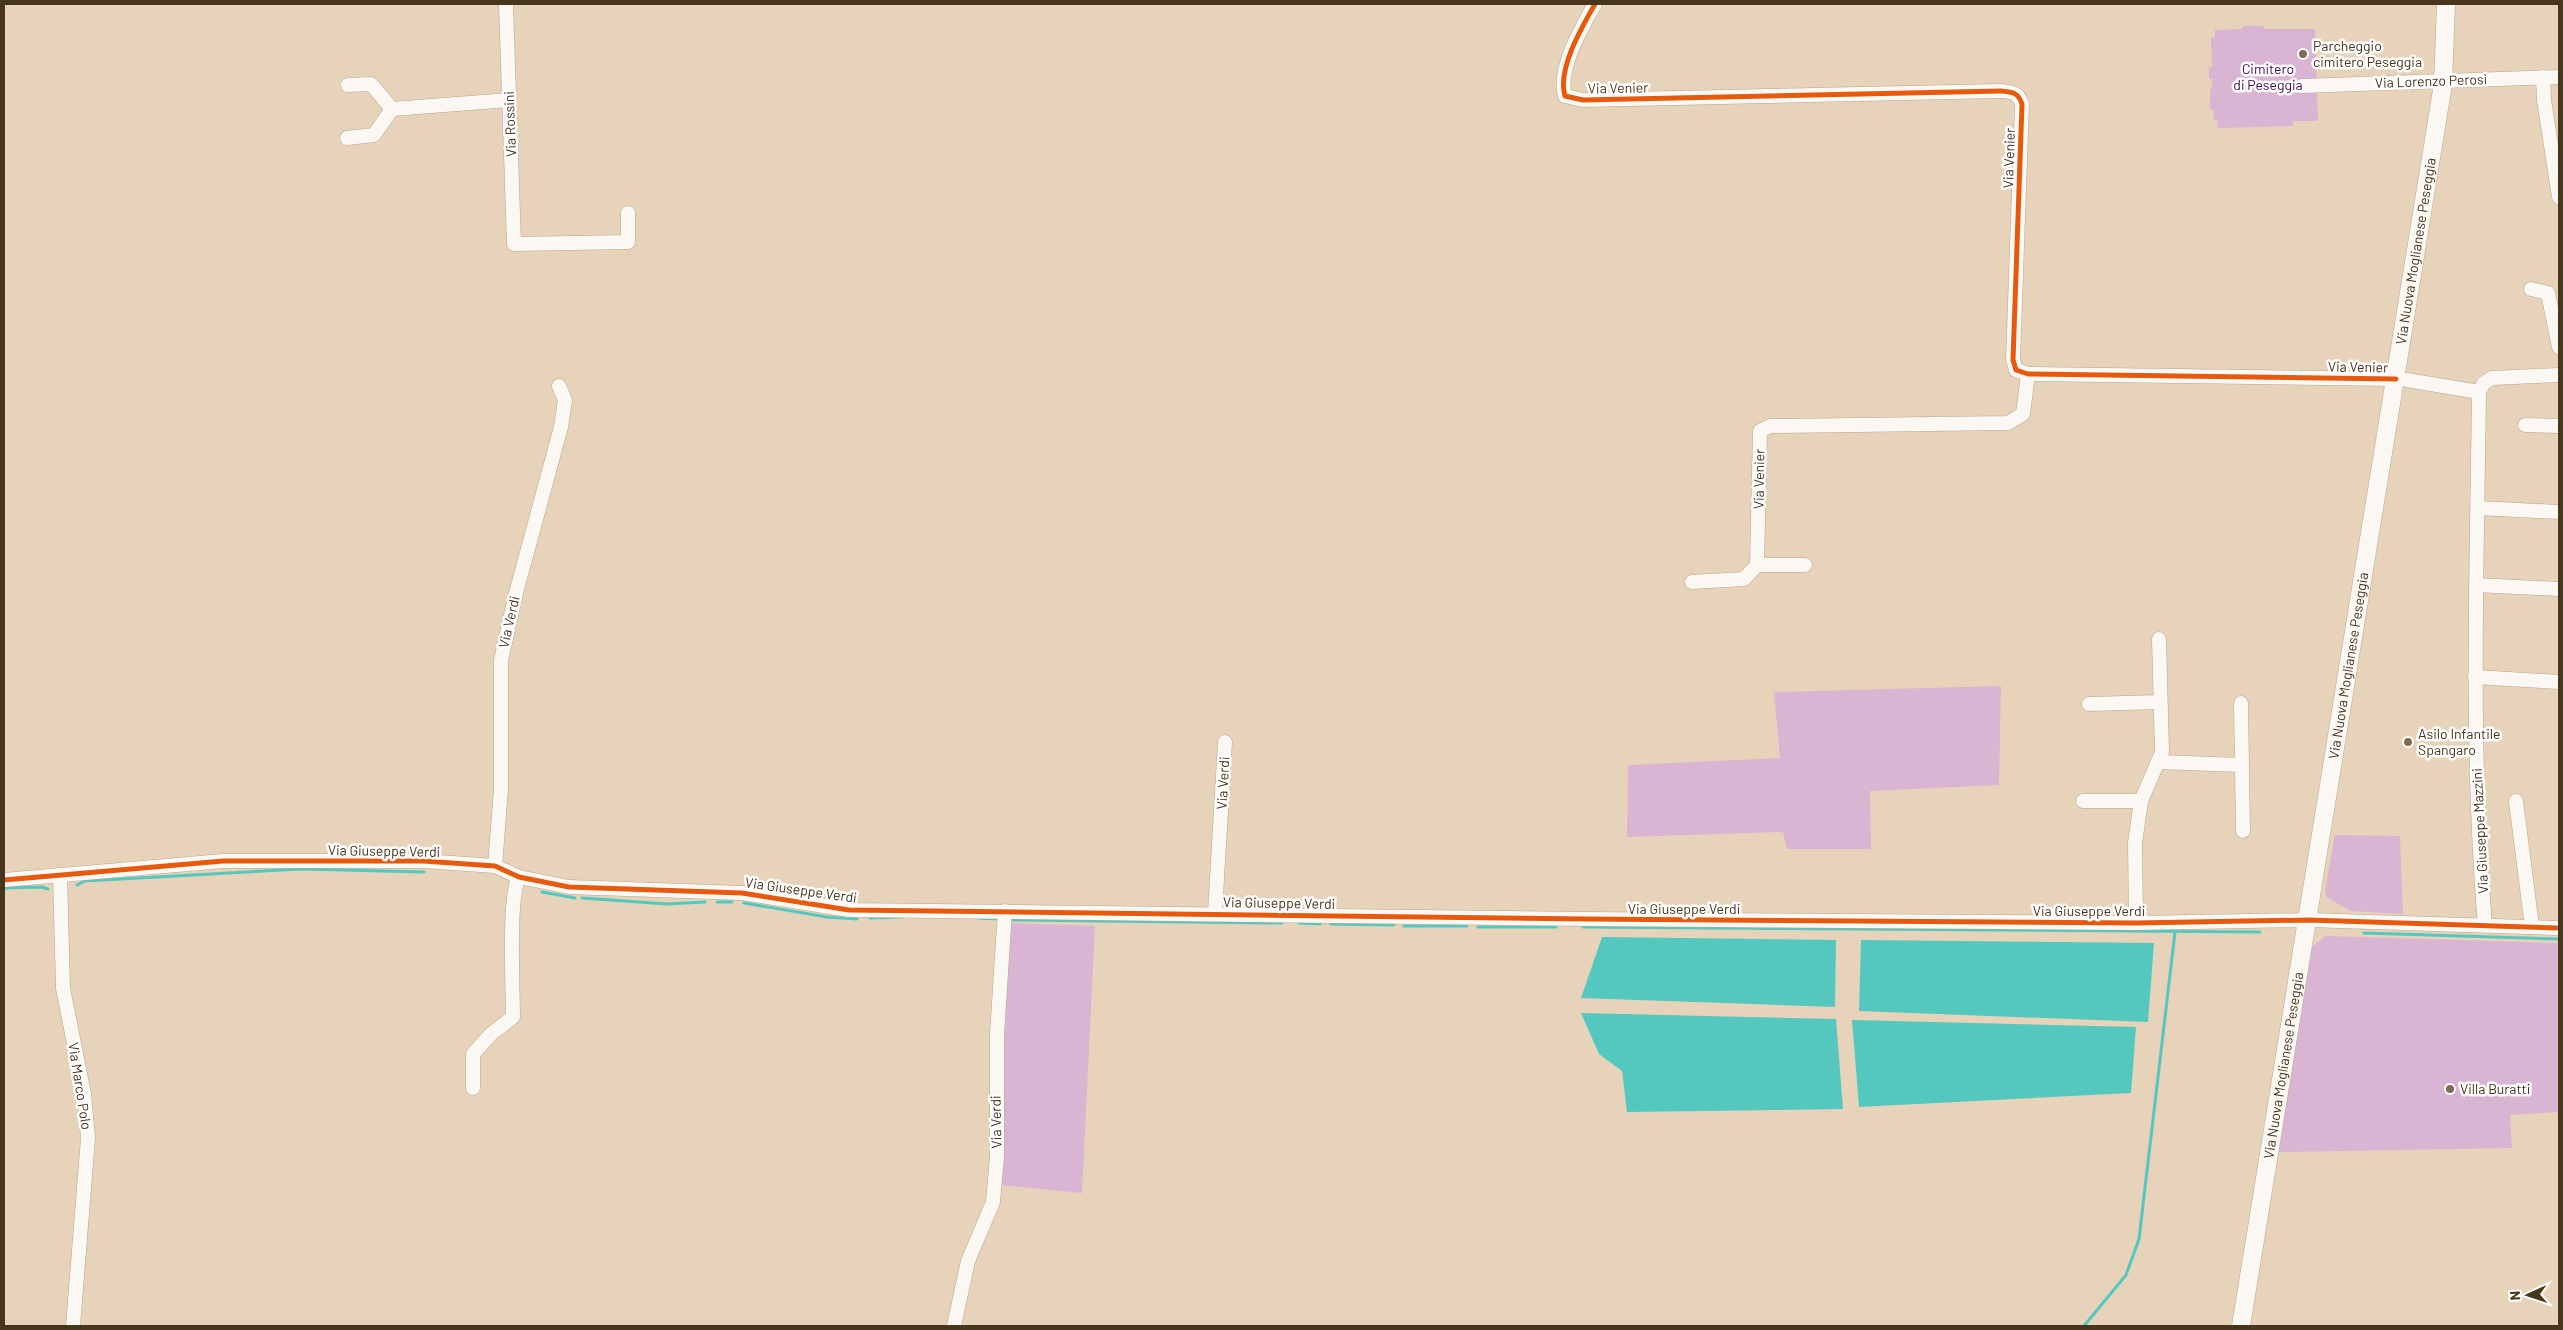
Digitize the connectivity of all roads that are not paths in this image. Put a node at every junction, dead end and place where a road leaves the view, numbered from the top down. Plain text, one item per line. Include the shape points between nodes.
1 (506, 4) edge
2 (1595, 4) edge
3 (2446, 4) edge
4 (2543, 77) junction
5 (2559, 77) edge
6 (2443, 81) junction
7 (348, 85) dead end
8 (2302, 86) dead end
9 (509, 100) junction
10 (392, 109) junction
11 (347, 138) dead end
12 (2559, 196) edge
13 (628, 213) dead end
14 (2531, 289) dead end
15 (2559, 348) edge
16 (2028, 374) junction
17 (2559, 376) edge
18 (2402, 380) junction
19 (559, 386) dead end
20 (2479, 392) junction
21 (2525, 425) dead end
22 (2559, 426) edge
23 (2478, 508) junction
24 (2559, 512) edge
25 (1757, 565) junction
26 (1805, 565) dead end
27 (1692, 582) dead end
28 (2476, 585) junction
29 (2559, 589) edge
30 (2159, 639) dead end
31 (2475, 676) junction
32 (2559, 682) edge
33 (2160, 702) junction
34 (2089, 704) dead end
35 (2241, 704) dead end
36 (1225, 742) dead end
37 (2159, 762) junction
38 (2241, 765) junction
39 (2084, 801) dead end
40 (2141, 801) junction
41 (2516, 801) dead end
42 (2243, 831) dead end
43 (495, 866) junction
44 (60, 875) junction
45 (519, 877) junction
46 (4, 880) edge
47 (1005, 911) junction
48 (1215, 913) junction
49 (2308, 920) junction
50 (2136, 923) junction
51 (2485, 925) junction
52 (2532, 927) junction
53 (2559, 928) edge
54 (473, 1088) dead end
55 (73, 1326) edge
56 (954, 1326) edge
57 (2241, 1326) edge

1 - 9 street, Via Rossini
2 - 16 street, Via Venier via 1571,52 1562,87 1565,96 1583,100 2001,91 2019,96 2022,104 2013,360 2016,370
3 - 6 main road, Via Nuova Moglianese Peseggia
4 - 5 street, Via Lorenzo Perosi
4 - 6 street, Via Lorenzo Perosi
4 - 12 street
6 - 8 street, Via Lorenzo Perosi
6 - 18 main road, Via Nuova Moglianese Peseggia
7 - 10 street via 371,84
9 - 10 street
9 - 13 street, Via Rossini via 514,244 628,242
10 - 11 street via 374,135
14 - 15 street via 2548,293
16 - 18 street, Via Venier
16 - 25 street, Via Venier via 2023,414 2008,423 1770,426 1760,431
17 - 20 street via 2492,378
18 - 20 street
18 - 49 main road, Via Nuova Moglianese Peseggia
19 - 43 street, Via Verdi via 565,400 561,427 501,660 501,789
20 - 23 street, Via Giuseppe Mazzini
21 - 22 street
23 - 24 street
23 - 28 street, Via Giuseppe Mazzini
25 - 26 street
25 - 27 street via 1744,579
28 - 29 street
28 - 31 street, Via Giuseppe Mazzini
30 - 33 street
31 - 32 street
31 - 51 street, Via Giuseppe Mazzini
33 - 34 street
33 - 37 street via 2162,752
35 - 38 street
36 - 48 street, Via Verdi
37 - 38 street
37 - 40 street
38 - 42 street
39 - 40 street
40 - 50 street via 2135,843
41 - 52 street
43 - 44 street, Via Giuseppe Verdi via 422,861 223,861
43 - 45 street, Via Giuseppe Verdi
44 - 46 street, Via Giuseppe Verdi
44 - 55 street, Via Marco Polo via 63,988 84,1094 88,1138
45 - 47 street, Via Giuseppe Verdi via 568,887 742,893 849,910
45 - 54 street via 513,922 513,1017 491,1034 474,1054
47 - 48 street, Via Giuseppe Verdi
47 - 56 street, Via Verdi via 997,1034 997,1157 993,1202 968,1261
48 - 50 street, Via Giuseppe Verdi
49 - 50 street, Via Giuseppe Verdi
49 - 51 street, Via Giuseppe Verdi
49 - 57 main road, Via Nuova Moglianese Peseggia
51 - 52 street, Via Giuseppe Verdi
52 - 53 street, Via Giuseppe Verdi

